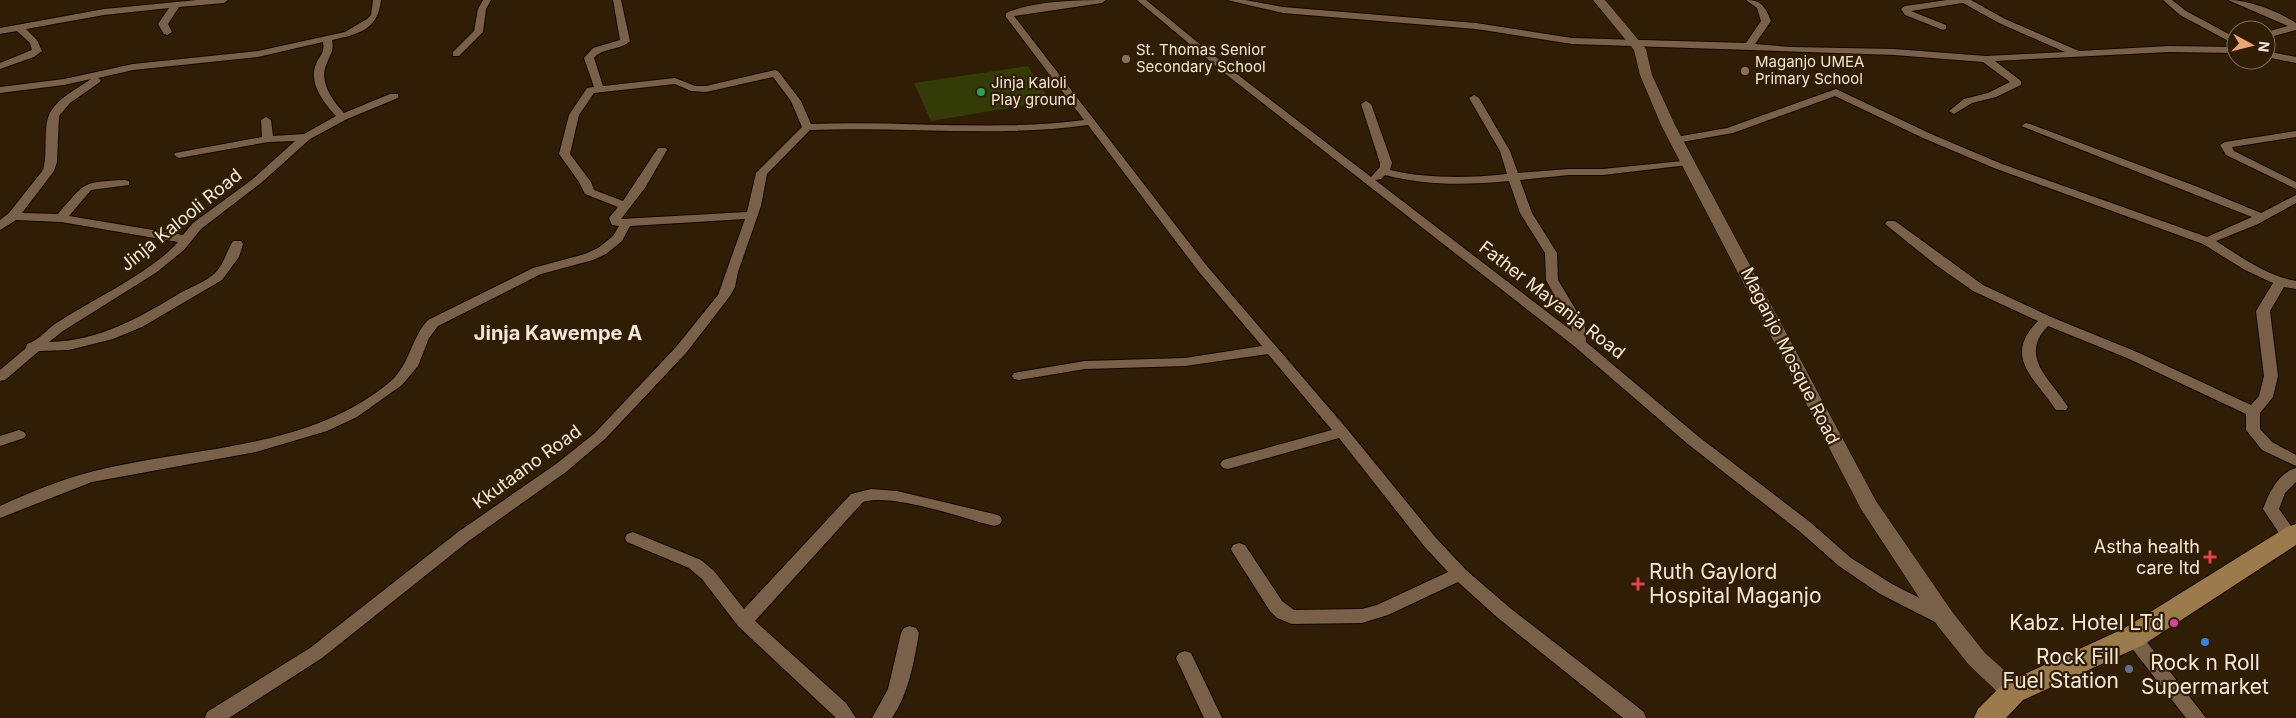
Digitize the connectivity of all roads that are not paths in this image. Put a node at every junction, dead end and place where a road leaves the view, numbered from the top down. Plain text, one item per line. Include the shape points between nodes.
1 (224, 0) edge
2 (377, 0) edge
3 (487, 0) edge
4 (617, 0) edge
5 (1102, 0) edge
6 (1141, 0) edge
7 (1231, 0) edge
8 (1599, 0) edge
9 (1750, 0) edge
10 (1964, 0) edge
11 (2167, 0) edge
12 (2232, 0) edge
13 (129, 4) edge
14 (175, 6) junction
15 (1944, 27) dead end
16 (20, 28) junction
17 (0, 31) edge
18 (167, 32) dead end
19 (2276, 32) edge
20 (327, 38) junction
21 (2226, 38) edge
22 (1634, 43) junction
23 (2226, 45) edge
24 (1749, 46) junction
25 (456, 54) dead end
26 (2080, 55) junction
27 (2276, 56) edge
28 (1986, 59) junction
29 (2296, 60) edge
30 (0, 66) edge
31 (103, 76) junction
32 (599, 88) junction
33 (0, 90) edge
34 (394, 96) dead end
35 (1474, 98) dead end
36 (1366, 104) dead end
37 (1954, 111) dead end
38 (343, 117) junction
39 (266, 120) dead end
40 (1090, 122) junction
41 (2026, 126) dead end
42 (806, 127) junction
43 (2296, 134) edge
44 (306, 138) junction
45 (268, 139) junction
46 (1676, 140) junction
47 (662, 150) dead end
48 (179, 155) dead end
49 (1688, 162) junction
50 (1383, 171) junction
51 (1513, 176) junction
52 (124, 183) dead end
53 (1372, 183) junction
54 (2296, 186) edge
55 (2296, 198) edge
56 (625, 206) junction
57 (752, 214) junction
58 (14, 216) junction
59 (2261, 217) junction
60 (61, 218) junction
61 (626, 223) junction
62 (1891, 224) dead end
63 (0, 226) edge
64 (184, 239) junction
65 (2207, 241) junction
66 (236, 244) dead end
67 (2280, 282) junction
68 (2296, 285) edge
69 (2046, 320) junction
70 (1578, 344) junction
71 (32, 347) junction
72 (1272, 349) junction
73 (1020, 376) dead end
74 (0, 377) edge
75 (2061, 407) dead end
76 (2252, 412) junction
77 (1342, 432) junction
78 (19, 435) dead end
79 (0, 441) edge
80 (2296, 461) edge
81 (1228, 464) dead end
82 (2296, 474) edge
83 (0, 512) edge
84 (994, 520) dead end
85 (2293, 534) edge
86 (633, 538) dead end
87 (1239, 549) dead end
88 (1460, 574) junction
89 (1946, 619) junction
90 (744, 621) junction
91 (910, 633) dead end
92 (2133, 637) junction
93 (1185, 658) dead end
94 (2013, 692) junction
95 (214, 718) edge
96 (847, 718) edge
97 (881, 718) edge
98 (1214, 718) edge
99 (1637, 718) edge
100 (1988, 718) edge
101 (2197, 718) edge

1 - 14 street
2 - 20 street via 375,15 363,27
3 - 25 street via 478,32
4 - 32 street via 625,41 600,48 590,55
5 - 40 street via 1009,15
6 - 53 street, Father Mayanja Road
7 - 22 street via 1283,10 1476,26 1572,42
8 - 22 street, Maganjo Mosque Road
9 - 24 street via 1761,7 1766,21
10 - 15 street via 1905,9
10 - 26 street via 2002,21
11 - 21 street
12 - 19 street via 2284,19 2296,27
13 - 14 street
13 - 16 street
14 - 18 street via 163,24
16 - 17 street
16 - 30 street via 34,42 37,51
20 - 31 street via 258,54 133,67
20 - 38 street via 329,50 319,70 321,83 331,106
22 - 24 street
22 - 46 street, Maganjo Mosque Road via 1640,49 1655,98
23 - 26 street
24 - 28 street
26 - 28 street
27 - 29 street
28 - 37 street via 2018,83 1968,101
31 - 33 street
31 - 58 street via 66,101 54,116 48,171
32 - 42 street via 682,81 690,88 704,89 775,73 796,101
32 - 56 street via 589,92 574,116 564,154 589,192
34 - 38 street
35 - 51 street via 1505,151
36 - 50 street via 1386,163
38 - 44 street, Jinja Kalooli Road
39 - 45 street
40 - 42 street via 1056,127 1008,128
40 - 72 street via 1203,269
41 - 59 street via 2194,188
42 - 57 street, Kkutaano Road via 762,173
43 - 54 street via 2225,145 2230,153
44 - 45 street
44 - 64 street, Jinja Kalooli Road
45 - 48 street
46 - 49 street, Maganjo Mosque Road
46 - 65 street via 1729,131 1836,92 1998,166
47 - 56 street
49 - 51 street via 1603,172
49 - 89 street, Maganjo Mosque Road via 1863,496
50 - 51 street via 1440,181
50 - 53 street
51 - 70 street via 1526,213 1551,254 1552,280 1578,325
52 - 60 street via 87,188
53 - 70 street, Father Mayanja Road
55 - 59 street
56 - 61 street via 615,220
57 - 61 street
57 - 95 street, Kkutaano Road via 724,296 680,350 600,436 561,468 464,536 316,654
58 - 60 street
58 - 63 street
59 - 65 street
60 - 64 street
61 - 83 street via 618,238 602,251 537,271 433,323 425,330 411,367 383,394 345,418 266,446 120,470 79,480
62 - 69 street via 1978,288
64 - 71 street, Jinja Kalooli Road via 180,247 153,269
65 - 67 street via 2238,262
66 - 71 street via 233,257 218,278 137,324 76,345
67 - 68 street
67 - 76 street via 2264,311 2262,322 2271,376 2269,386 2266,397
69 - 75 street via 2032,333 2029,359 2040,381
69 - 76 street via 2132,355
70 - 89 street, Father Mayanja Road via 1845,562 1886,589
71 - 74 street, Jinja Kalooli Road
72 - 73 street via 1185,362 1084,365
72 - 77 street
76 - 80 street via 2252,430 2259,440
77 - 81 street
77 - 88 street via 1430,542
78 - 79 street
82 - 85 street via 2278,490 2271,509
84 - 90 street via 897,496 871,494 857,498
85 - 92 main road
86 - 90 street via 695,564 708,575
87 - 88 street via 1276,606 1292,617 1362,616
88 - 99 street via 1547,649
89 - 94 street, Maganjo Mosque Road via 1977,659
90 - 96 street
91 - 97 street via 898,690 893,704
92 - 94 main road
92 - 101 street
93 - 98 street
94 - 100 main road

